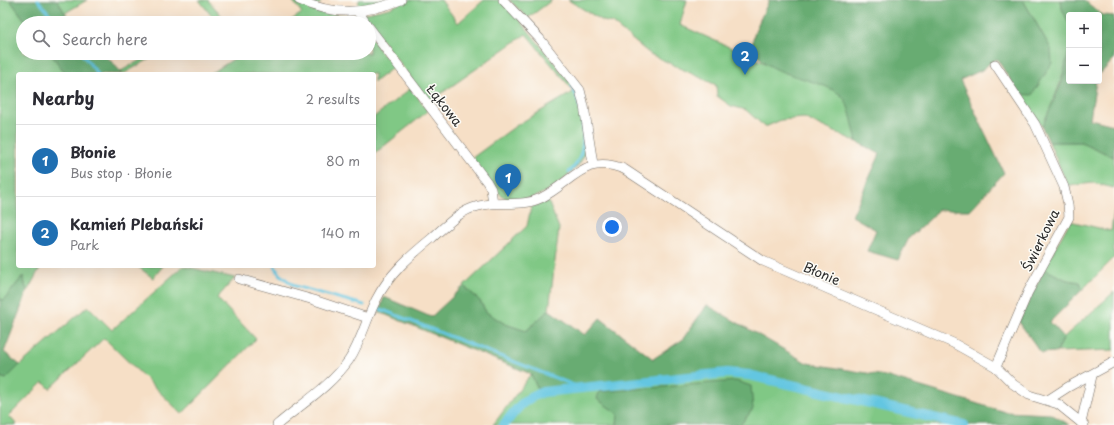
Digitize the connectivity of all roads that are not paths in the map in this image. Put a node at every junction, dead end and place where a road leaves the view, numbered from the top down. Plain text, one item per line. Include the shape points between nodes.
1 (299, 0) edge
2 (401, 0) edge
3 (503, 0) edge
4 (358, 12) junction
5 (361, 16) edge
6 (376, 36) edge
7 (995, 64) dead end
8 (593, 164) junction
9 (493, 203) junction
10 (239, 279) dead end
11 (368, 318) junction
12 (1114, 362) edge
13 (996, 367) junction
14 (1092, 376) junction
15 (1048, 400) junction
16 (1082, 424) edge
17 (277, 425) edge

1 - 4 street via 325,9
2 - 4 street
3 - 8 street via 540,39 580,90
4 - 5 street
6 - 9 street, Łąkowa via 487,182
7 - 13 street, Świerkowa via 1035,124 1064,187 1069,210 1069,217 1028,292
8 - 9 street via 540,198 525,203
8 - 13 street, Błonie via 609,164 624,169 763,261 953,343
9 - 11 street via 472,207 464,212 404,262 382,288
10 - 11 street
11 - 17 street via 348,361 326,384
12 - 14 street
13 - 15 street, Błonie via 1029,395
14 - 15 street
14 - 16 street
15 - 16 street, Błonie via 1067,410

